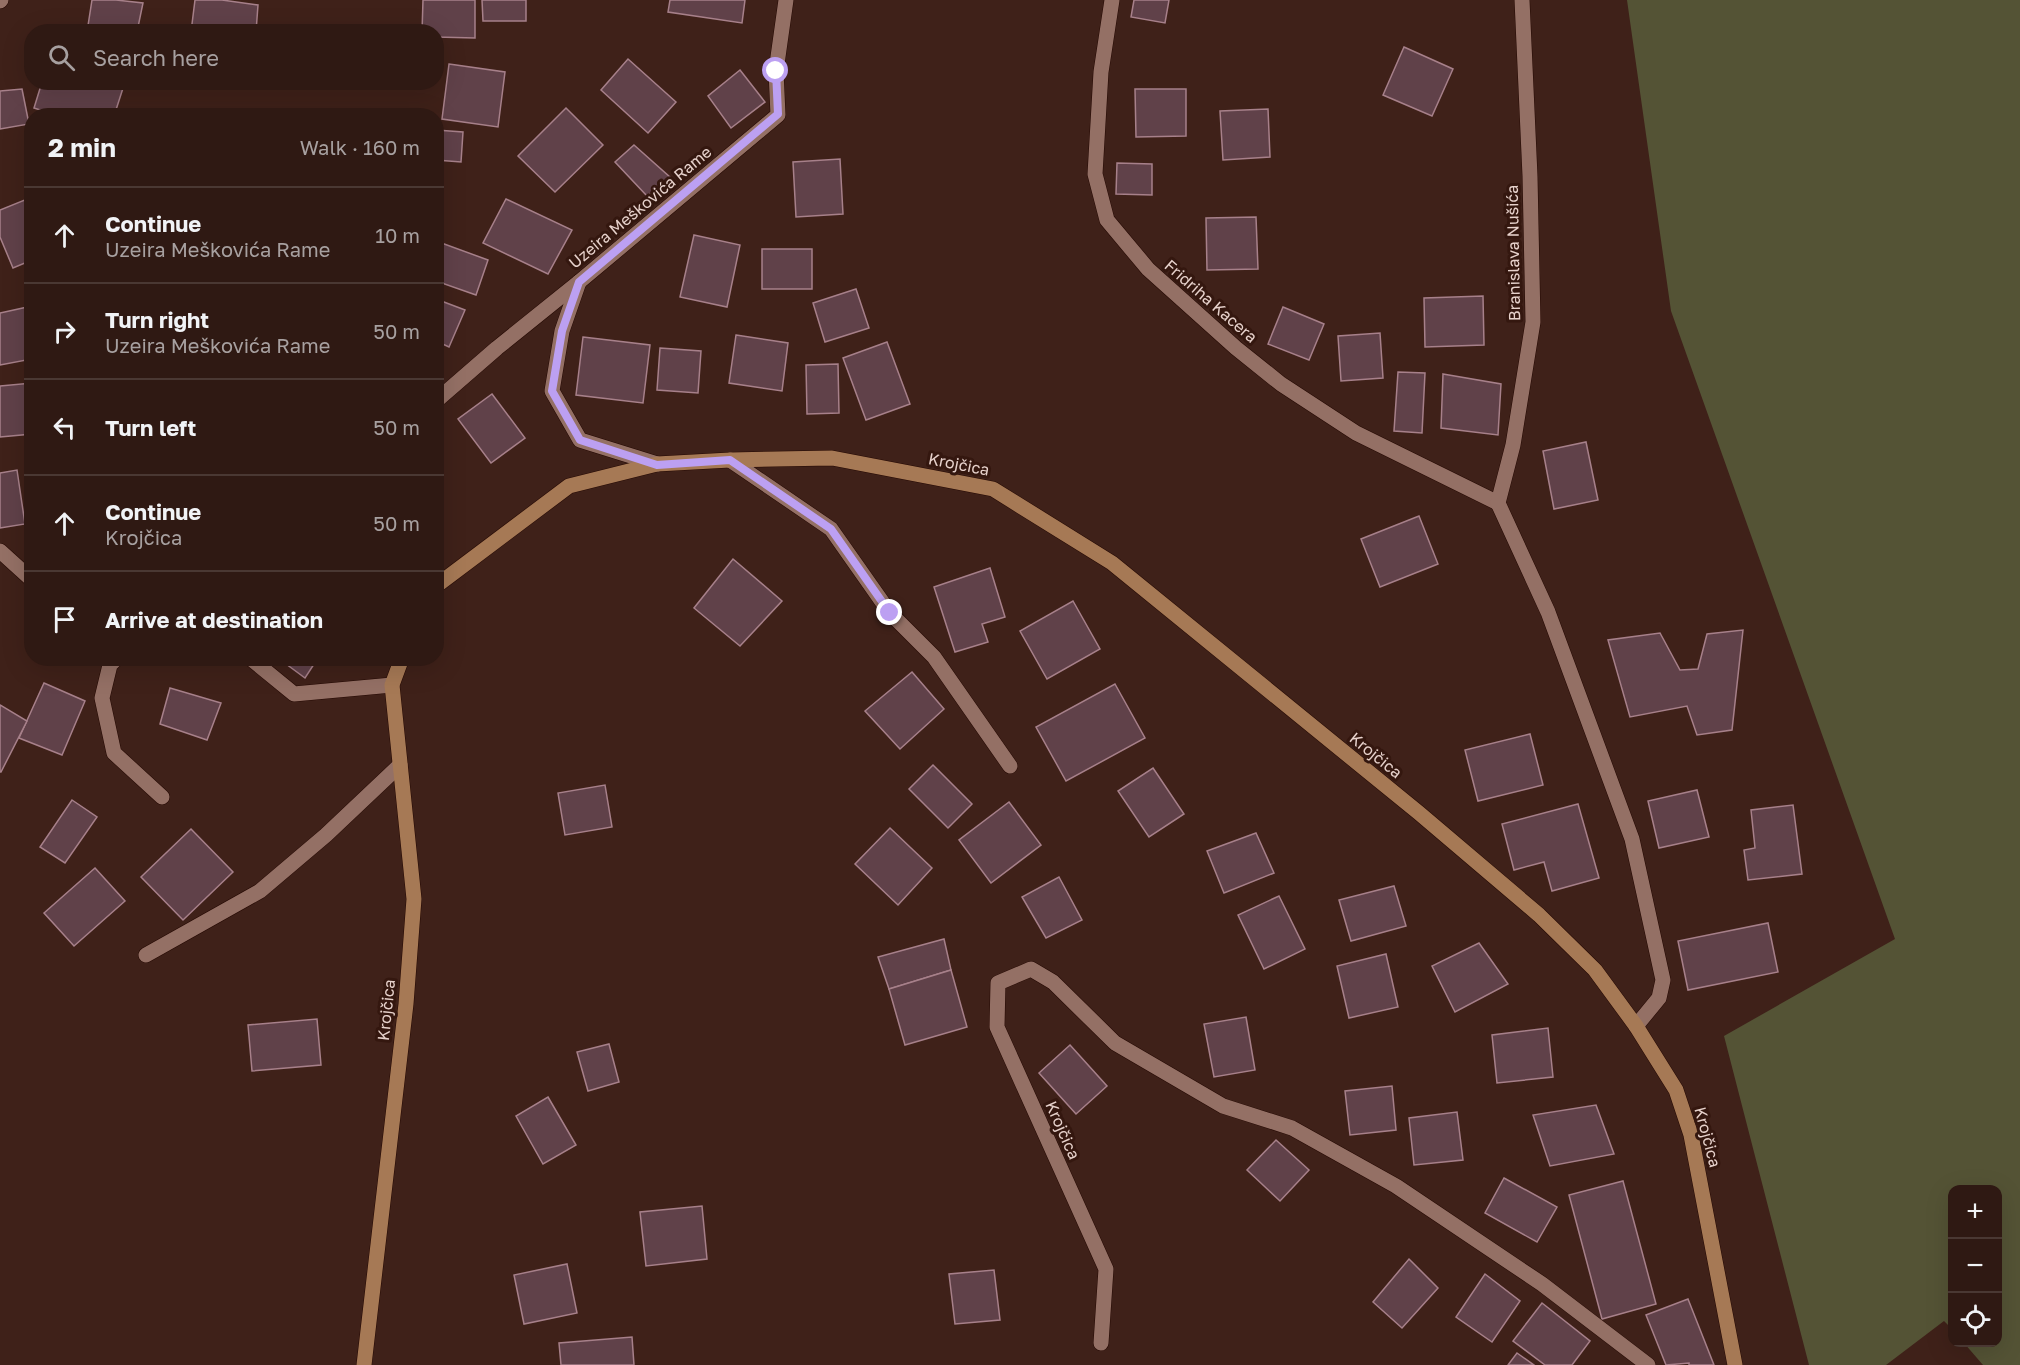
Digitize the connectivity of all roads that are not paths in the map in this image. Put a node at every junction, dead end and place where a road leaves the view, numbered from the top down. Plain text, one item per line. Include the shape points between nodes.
1 (786, 0) edge
2 (1112, 0) edge
3 (1522, 0) edge
4 (579, 282) junction
5 (444, 394) edge
6 (730, 460) junction
7 (657, 465) junction
8 (1498, 502) junction
9 (0, 550) edge
10 (24, 572) edge
11 (444, 580) edge
12 (110, 666) edge
13 (260, 666) edge
14 (399, 666) edge
15 (392, 684) junction
16 (400, 765) junction
17 (1010, 765) dead end
18 (162, 797) dead end
19 (146, 955) dead end
20 (1636, 1026) junction
21 (1101, 1343) dead end
22 (364, 1365) edge
23 (1648, 1365) edge
24 (1735, 1365) edge

1 - 4 street, Uzeira Meškovića Rame via 776,71 778,114
2 - 8 street, Fridriha Kacera via 1101,72 1095,174 1107,220 1148,269 1281,384 1356,433
3 - 8 street, Branislava Nušića via 1533,322 1513,445
4 - 5 street, Uzeira Meškovića Rame
4 - 7 street via 562,331 552,391 580,440
6 - 7 main road, Krojčica
6 - 17 street via 831,529 890,613 934,657
6 - 20 main road, Krojčica via 832,458 993,489 1112,563 1539,915 1595,970
7 - 11 main road, Krojčica via 569,486
8 - 20 street via 1548,612 1632,839 1663,980 1659,998
9 - 10 street
12 - 18 street via 102,698 114,753
13 - 15 street via 294,694
14 - 15 main road, Krojčica
15 - 16 main road, Krojčica
16 - 19 street via 260,891
16 - 22 main road, Krojčica via 414,899 406,1004
20 - 24 main road, Krojčica via 1676,1090 1691,1135
21 - 23 street, Krojčica via 1106,1269 997,1027 998,983 1032,969 1053,982 1115,1043 1223,1106 1292,1128 1396,1186 1542,1284

